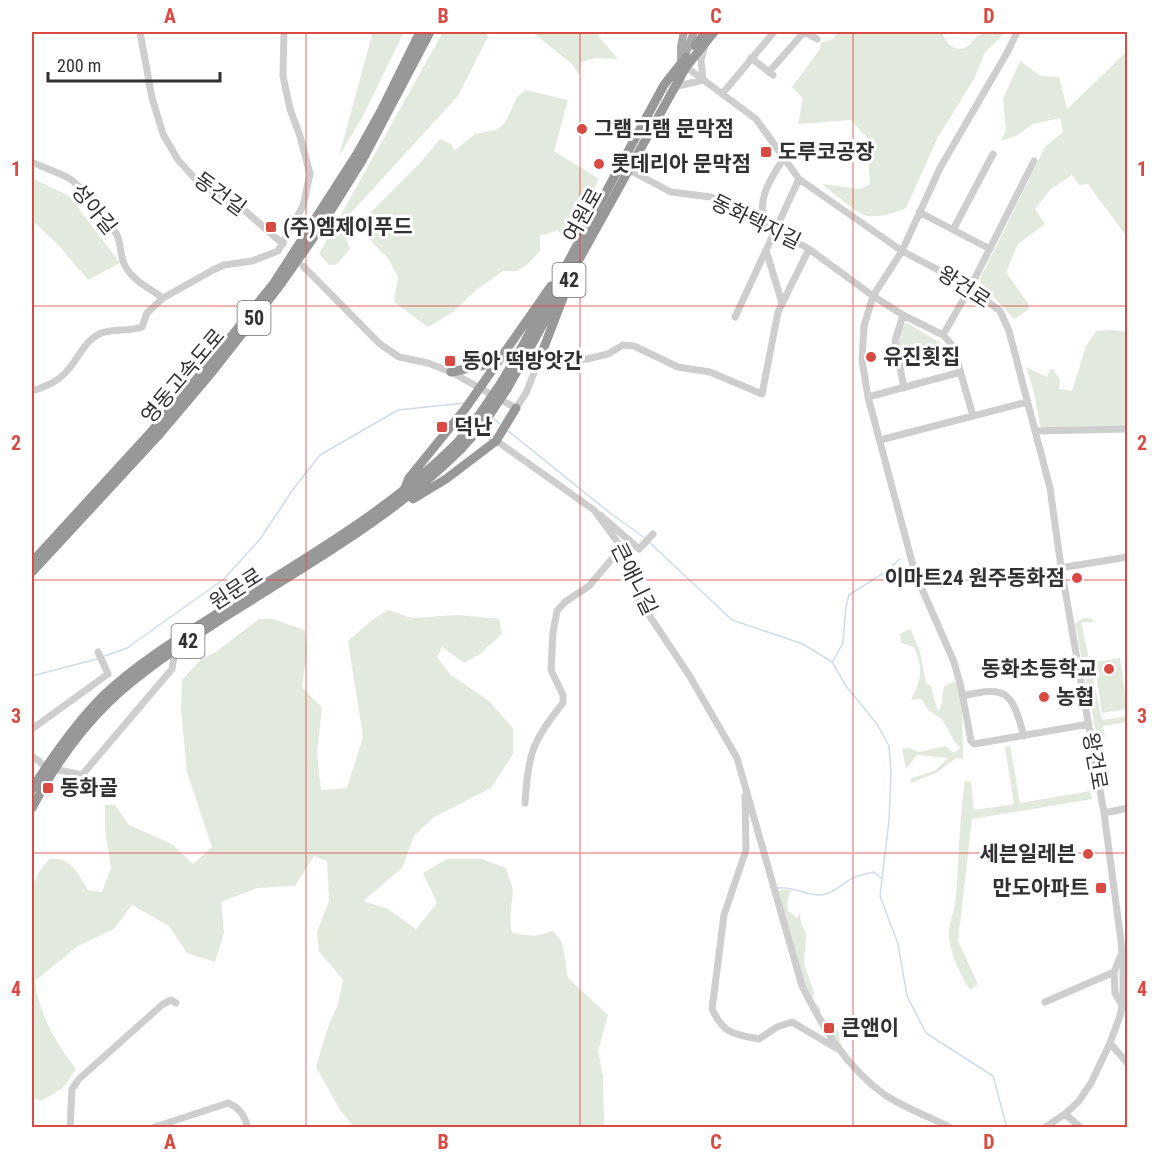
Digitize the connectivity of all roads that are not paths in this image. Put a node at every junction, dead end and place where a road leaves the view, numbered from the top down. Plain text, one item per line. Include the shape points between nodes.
1 (140, 32) edge
2 (284, 32) edge
3 (420, 32) edge
4 (430, 32) edge
5 (684, 32) edge
6 (694, 32) edge
7 (706, 32) edge
8 (714, 32) edge
9 (774, 32) edge
10 (804, 32) edge
11 (1017, 32) edge
12 (817, 39) dead end
13 (706, 42) junction
14 (751, 58) junction
15 (684, 65) junction
16 (703, 80) junction
17 (674, 87) junction
18 (722, 94) junction
19 (623, 141) dead end
20 (627, 153) junction
21 (993, 154) dead end
22 (783, 159) junction
23 (1035, 161) dead end
24 (32, 162) edge
25 (625, 168) junction
26 (799, 179) junction
27 (919, 212) junction
28 (765, 225) junction
29 (953, 230) junction
30 (775, 231) junction
31 (283, 244) junction
32 (809, 249) junction
33 (990, 249) junction
34 (766, 250) junction
35 (902, 251) junction
36 (303, 266) dead end
37 (565, 278) junction
38 (970, 288) junction
39 (873, 296) junction
40 (163, 298) junction
41 (782, 303) junction
42 (903, 315) junction
43 (735, 317) dead end
44 (942, 335) junction
45 (503, 355) junction
46 (541, 355) junction
47 (451, 372) junction
48 (962, 372) junction
49 (32, 382) edge
50 (480, 387) junction
51 (904, 388) junction
52 (35, 390) edge
53 (868, 397) junction
54 (1027, 402) junction
55 (516, 408) junction
56 (462, 412) junction
57 (973, 416) junction
58 (1128, 429) edge
59 (1035, 431) junction
60 (498, 438) junction
61 (879, 440) junction
62 (458, 447) junction
63 (404, 490) junction
64 (594, 510) junction
65 (382, 515) junction
66 (652, 535) dead end
67 (621, 548) junction
68 (1128, 557) edge
69 (32, 562) edge
70 (1057, 568) junction
71 (32, 572) edge
72 (175, 650) junction
73 (99, 654) dead end
74 (963, 696) junction
75 (1089, 724) junction
76 (32, 729) edge
77 (1024, 736) junction
78 (32, 756) edge
79 (50, 768) junction
80 (745, 786) junction
81 (32, 789) edge
82 (525, 803) dead end
83 (32, 808) edge
84 (1128, 808) edge
85 (1104, 813) junction
86 (1122, 951) junction
87 (1125, 968) edge
88 (1114, 972) junction
89 (1045, 1002) dead end
90 (176, 1003) dead end
91 (1122, 1005) junction
92 (1110, 1043) junction
93 (838, 1049) junction
94 (1128, 1064) edge
95 (1065, 1114) junction
96 (70, 1128) edge
97 (152, 1128) edge
98 (248, 1128) edge
99 (951, 1128) edge
100 (1044, 1128) edge
101 (1081, 1128) edge

1 - 31 street, 동건길 via 152,98 163,134 178,160 199,183 243,209
2 - 31 street via 285,87 310,174 303,206
3 - 69 highway, 영동고속도로 / 50 via 357,154 274,283 151,432
4 - 71 highway, 영동고속도로 / 50 via 363,159 278,288 157,437
5 - 15 main road
6 - 15 main road
7 - 15 highway, 여원로 / 42
8 - 13 highway, 여원로 / 42
9 - 14 street
10 - 12 street
10 - 14 street via 771,74
11 - 27 street via 939,168
13 - 15 highway, 여원로 / 42
13 - 16 street via 701,60
14 - 18 street
15 - 16 street, 왕건로
15 - 17 highway, 여원로 / 42
15 - 20 highway, 여원로 / 42 via 664,86
16 - 17 street
16 - 18 street, 왕건로
17 - 25 highway, 여원로 / 42
18 - 22 street, 왕건로 via 756,119
19 - 20 highway
20 - 25 highway, 여원로 / 42
21 - 29 street
22 - 26 street, 왕건로
22 - 28 street via 761,202
23 - 33 street
24 - 40 street, 성아길 via 72,180 116,234 128,271
25 - 28 street, 동화택지길 via 671,192 711,197
25 - 37 highway, 여원로 / 42
26 - 30 street
26 - 35 street, 왕건로
27 - 29 street
27 - 35 street
28 - 30 street, 동화택지길
29 - 33 street
30 - 32 street, 동화택지길
30 - 34 street
31 - 40 street via 278,251 252,261 224,265
32 - 39 street, 동화택지길
32 - 41 street
33 - 38 street
34 - 41 street
34 - 43 street
35 - 38 street, 왕건로
35 - 39 street
36 - 47 street via 380,344 399,357
37 - 45 highway via 549,287
37 - 46 highway via 557,315
37 - 62 highway, 여원로 / 42, bridge via 482,426
38 - 44 street
38 - 54 street, 왕건로 via 1000,311 1010,331
39 - 42 street, 동화택지길
39 - 53 street via 864,326 862,360
40 - 52 street via 147,313 141,327 100,334 81,349 65,373
41 - 46 street via 762,394 710,372 678,367 634,345 623,345 587,359
42 - 44 street, 동화택지길
42 - 51 street via 895,341
44 - 48 street via 953,346
45 - 47 highway via 489,364
45 - 50 highway
46 - 55 street
47 - 50 street
48 - 51 street
48 - 57 street
49 - 52 street
50 - 55 street
50 - 56 highway
51 - 53 street
53 - 61 street
54 - 57 street
54 - 59 street, 왕건로
55 - 60 highway
56 - 60 street, 큰애니길
56 - 63 highway via 409,478
57 - 61 street
58 - 59 street
59 - 70 street, 왕건로 via 1050,488
60 - 64 street, 큰애니길
60 - 65 highway via 446,479
61 - 74 street via 915,573 954,662
62 - 63 highway, 원문로 / 42
62 - 65 highway, 원문로 / 42 via 417,490
63 - 79 highway, 원문로 / 42 via 126,676 82,719
64 - 66 street via 639,549
64 - 67 street, 큰애니길
65 - 72 highway, 원문로 / 42
67 - 80 street, 큰애니길 via 627,555 639,600 737,758
67 - 82 street via 589,586 557,611 550,670 563,703 539,734 530,757
68 - 70 street
70 - 75 street, 왕건로
72 - 79 highway, 원문로 / 42 via 108,703
72 - 79 street via 172,669 82,775
73 - 76 street via 108,674 104,679
74 - 77 street via 994,690 1005,693 1013,703
74 - 77 street via 968,733 974,744
75 - 77 street
75 - 85 street, 왕건로
78 - 79 street
79 - 81 highway, 원문로 / 42
79 - 83 highway, 원문로 / 42
80 - 93 street, 큰애니길 via 802,986
80 - 93 street, 큰애니길 via 746,850 724,915 712,1009 718,1022 731,1034 759,1039 792,1022
84 - 85 street
85 - 86 street, 왕건로
86 - 87 street, 왕건로
86 - 88 street
87 - 91 street, 왕건로
88 - 89 street
88 - 91 street via 1115,993
90 - 96 street via 171,1000 163,1004 79,1079 72,1089
91 - 92 street, 왕건로
92 - 94 street
92 - 95 street, 왕건로 via 1091,1083
93 - 99 street, 큰애니길 via 886,1095
95 - 100 street, 왕건로
95 - 101 street
97 - 98 street via 228,1103 238,1107

